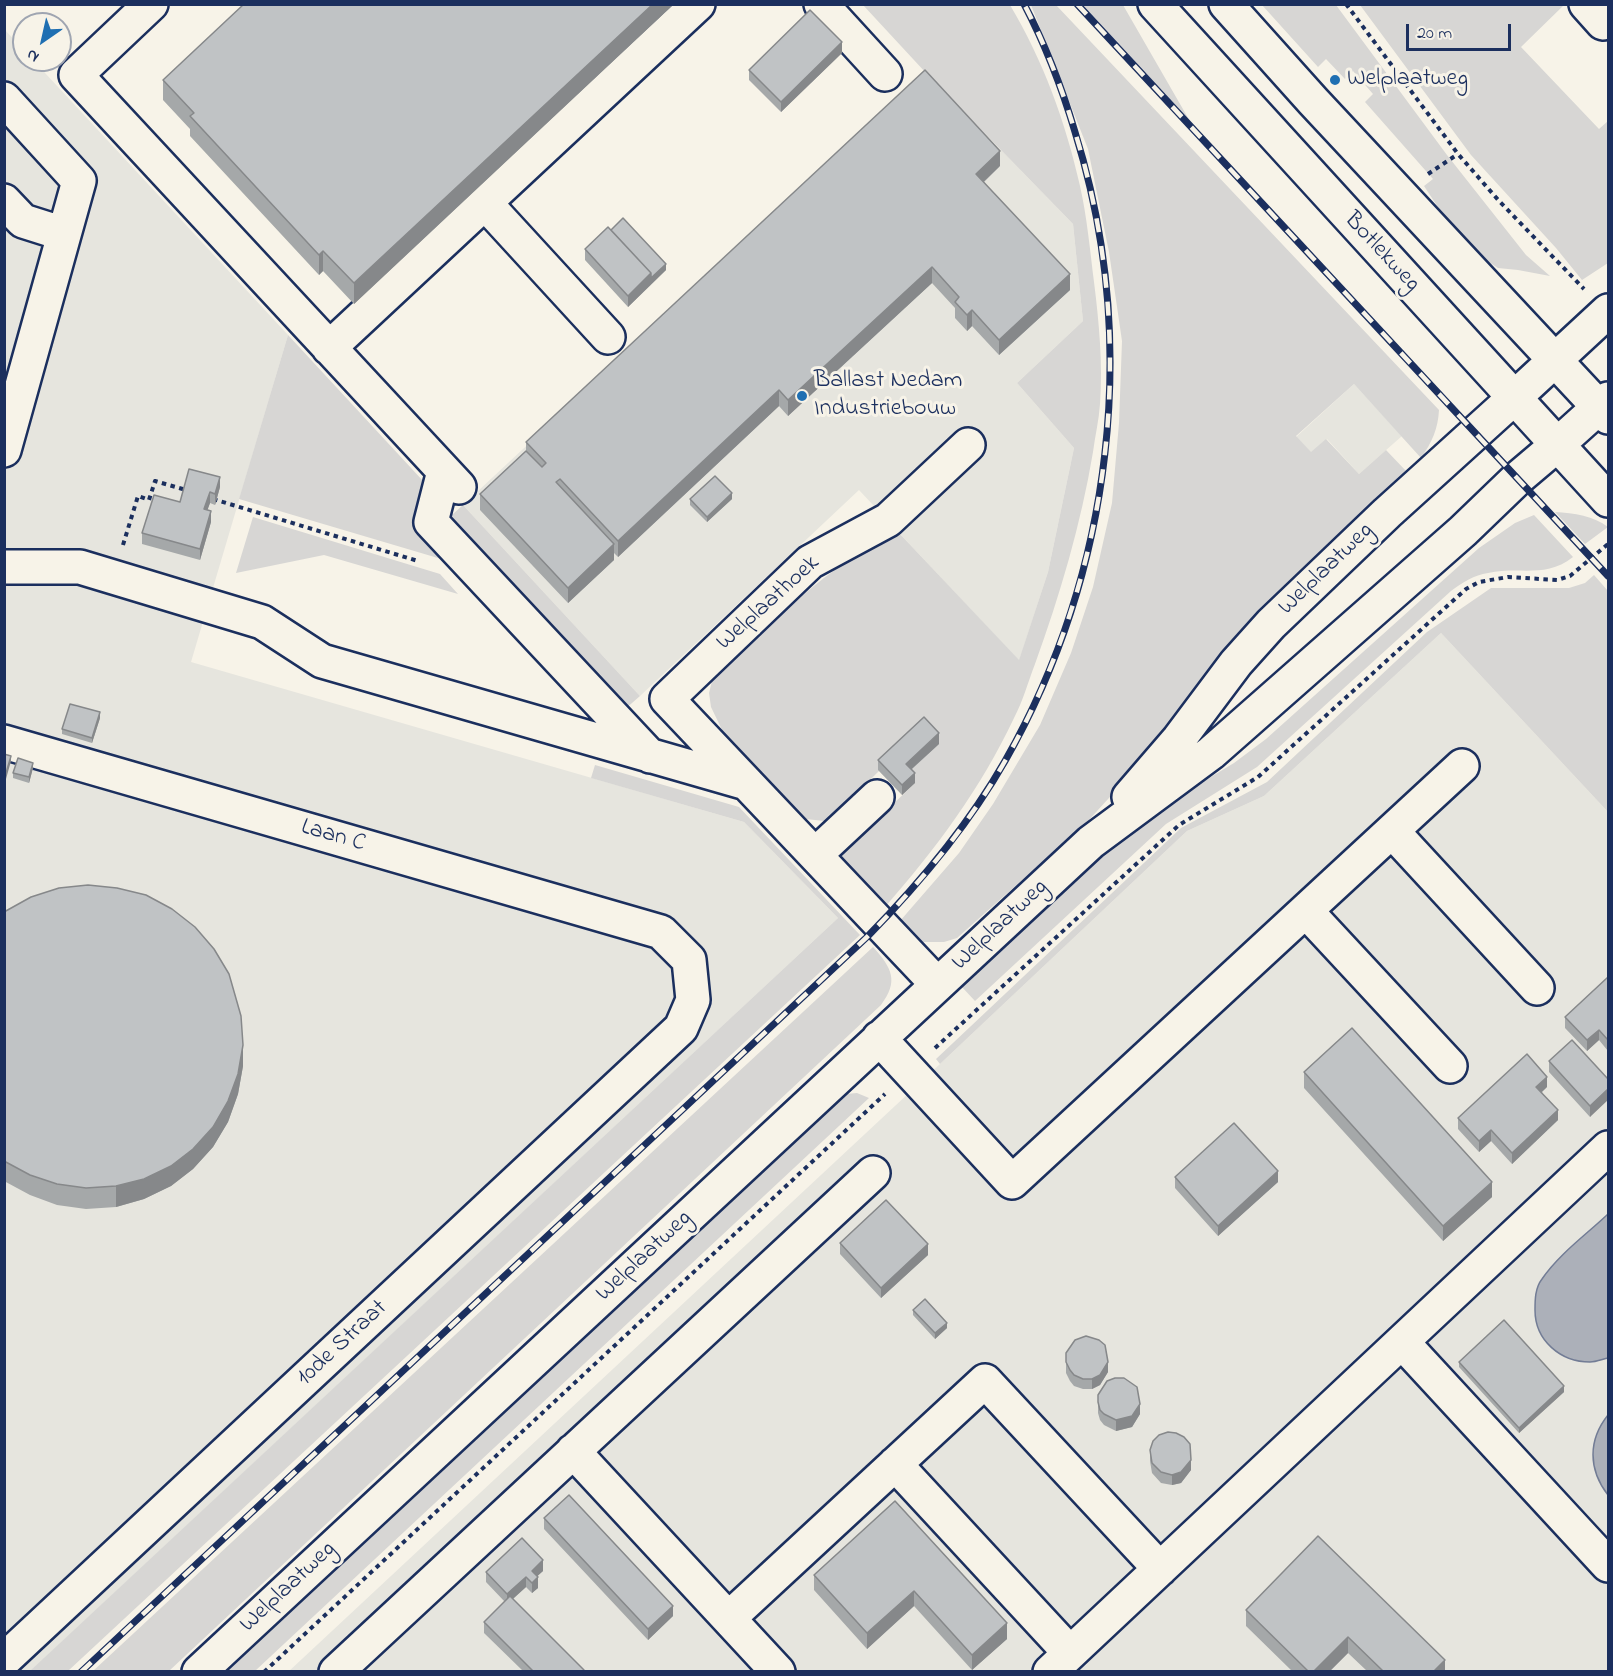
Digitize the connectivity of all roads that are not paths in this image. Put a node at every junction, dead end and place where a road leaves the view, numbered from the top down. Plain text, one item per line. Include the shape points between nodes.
1 (151, 4) edge
2 (698, 4) edge
3 (821, 4) edge
4 (1155, 4) edge
5 (1226, 4) edge
6 (1586, 4) edge
7 (1608, 18) edge
8 (885, 74) dead end
9 (4, 99) edge
10 (485, 203) junction
11 (11, 212) edge
12 (64, 234) junction
13 (1608, 312) edge
14 (608, 337) dead end
15 (329, 348) junction
16 (1555, 360) junction
17 (1514, 398) junction
18 (1605, 407) edge
19 (1557, 445) junction
20 (968, 446) dead end
21 (4, 450) edge
22 (1608, 500) edge
23 (4, 567) edge
24 (4, 742) edge
25 (650, 756) junction
26 (1462, 766) dead end
27 (747, 783) junction
28 (876, 797) dead end
29 (1392, 831) junction
30 (1091, 842) junction
31 (814, 855) junction
32 (1306, 911) junction
33 (937, 984) junction
34 (1538, 988) dead end
35 (681, 1028) joint
36 (879, 1038) junction
37 (1450, 1065) dead end
38 (1608, 1148) edge
39 (873, 1173) dead end
40 (1402, 1342) junction
41 (573, 1451) junction
42 (895, 1464) junction
43 (1608, 1565) edge
44 (1160, 1569) junction
45 (729, 1618) junction
46 (4, 1660) edge
47 (1060, 1662) edge
48 (200, 1671) edge
49 (336, 1671) edge
50 (778, 1671) edge

1 - 15 street via 76,75
2 - 10 street
3 - 8 street
4 - 17 street, Botlekweg
5 - 16 street
6 - 7 street via 1603,23
9 - 12 street via 79,181
10 - 14 street
10 - 15 street
11 - 12 street
12 - 21 street
13 - 16 street, Welplaatweg
15 - 25 street via 451,479 431,522
16 - 17 street, Welplaatweg
16 - 18 street
17 - 19 street, Botlekweg
17 - 30 street, Welplaatweg via 1271,624
18 - 19 street, Welplaatweg
19 - 22 street, Botlekweg
19 - 30 street, Welplaatweg via 1211,753
20 - 27 street, Welplaathoek via 888,520 810,562 667,699
23 - 25 street via 80,567 262,622 322,661
24 - 35 street, Laan C via 661,932 689,960 693,1000
25 - 27 street
26 - 29 street
27 - 31 street, Welplaathoek
28 - 31 street
29 - 32 street
29 - 34 street
30 - 33 street, Welplaatweg
31 - 33 street, Welplaathoek
32 - 36 street via 1012,1182
32 - 37 street
33 - 36 street, Welplaatweg
35 - 46 street, 10de Straat
36 - 48 street, Welplaatweg
38 - 40 street
39 - 41 street
40 - 43 street
40 - 44 street
41 - 45 street
41 - 49 street
42 - 44 street via 985,1381
42 - 45 street
42 - 47 street
44 - 47 street
45 - 50 street

